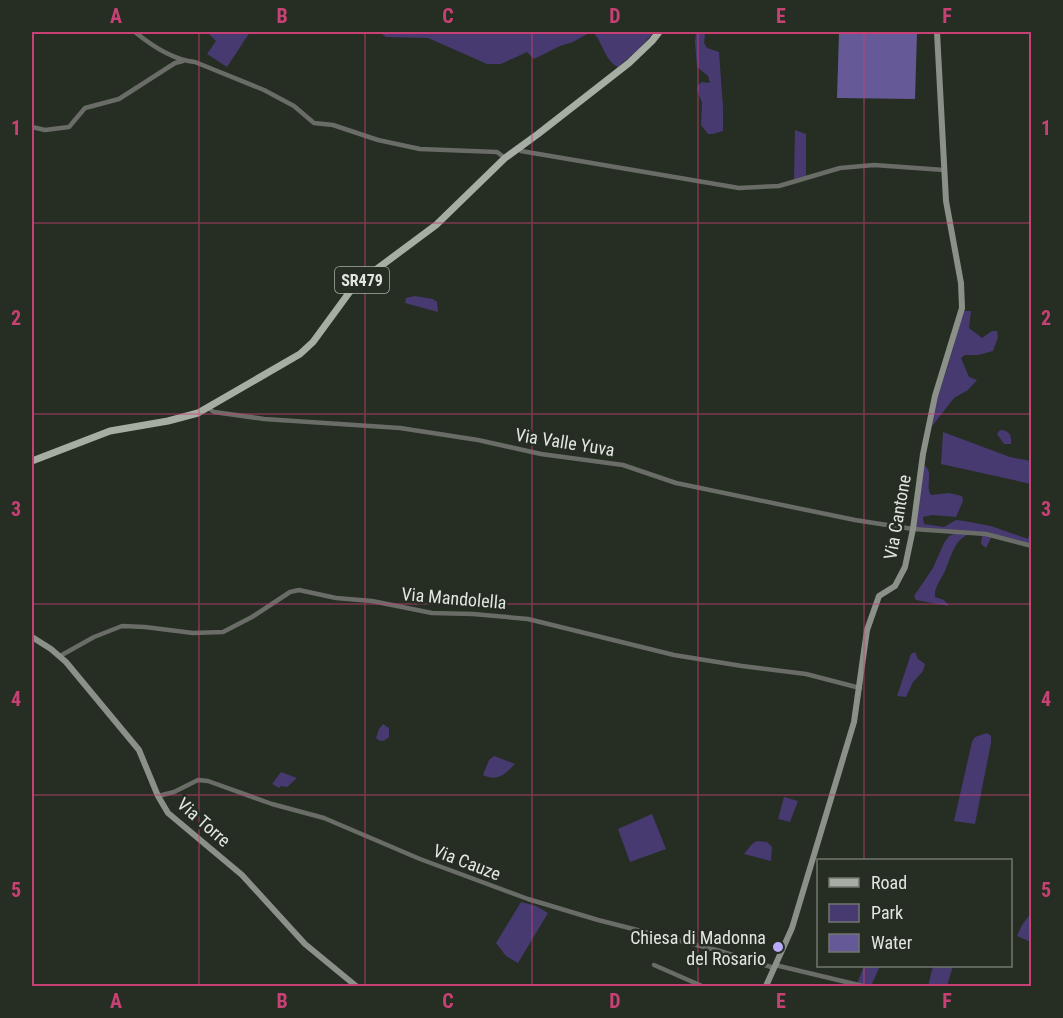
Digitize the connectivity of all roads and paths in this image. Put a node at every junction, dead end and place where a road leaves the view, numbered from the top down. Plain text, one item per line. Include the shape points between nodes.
1 (135, 32) edge
2 (659, 32) edge
3 (937, 32) edge
4 (183, 61) junction
5 (32, 127) edge
6 (517, 148) junction
7 (504, 158) junction
8 (944, 170) junction
9 (208, 408) junction
10 (32, 461) edge
11 (913, 529) junction
12 (1032, 546) edge
13 (32, 637) edge
14 (60, 656) junction
15 (860, 688) junction
16 (158, 796) junction
17 (654, 965) dead end
18 (775, 967) junction
19 (356, 987) edge
20 (702, 987) edge
21 (766, 987) edge
22 (862, 987) edge

1 - 4 street
2 - 6 main road, SR479 via 629,63
3 - 8 main road, Via Cantone
4 - 5 street via 119,99 85,108 69,127
4 - 7 street via 195,62 264,90 294,106 314,123 420,149 497,152
6 - 7 main road, SR479
6 - 8 street via 740,188 779,186 840,168 874,165
7 - 9 main road, SR479 via 436,225 354,286 300,354
8 - 11 main road, Via Cantone via 962,308 935,396
9 - 10 main road, SR479 via 180,419 110,431
9 - 11 street, Via Valle Yuva via 264,419 400,428 478,440 541,454 623,465 676,483
11 - 12 street, Via Valle Yuva via 986,534
11 - 15 main road, Via Cantone via 902,575 895,586 879,596 871,617
13 - 14 main road, Via Torre
14 - 15 street, Via Mandolella via 122,626 223,632 299,590 432,613 528,619 674,655 806,674
14 - 16 main road, Via Torre via 139,750
15 - 18 main road, Via Cantone via 854,722 810,871
16 - 18 street, Via Cauze via 198,780 208,781 324,818 528,899
16 - 19 main road, Via Torre via 168,813 242,875 305,944
17 - 20 street
18 - 21 main road, Via Cantone
18 - 22 street, Via Cauze

